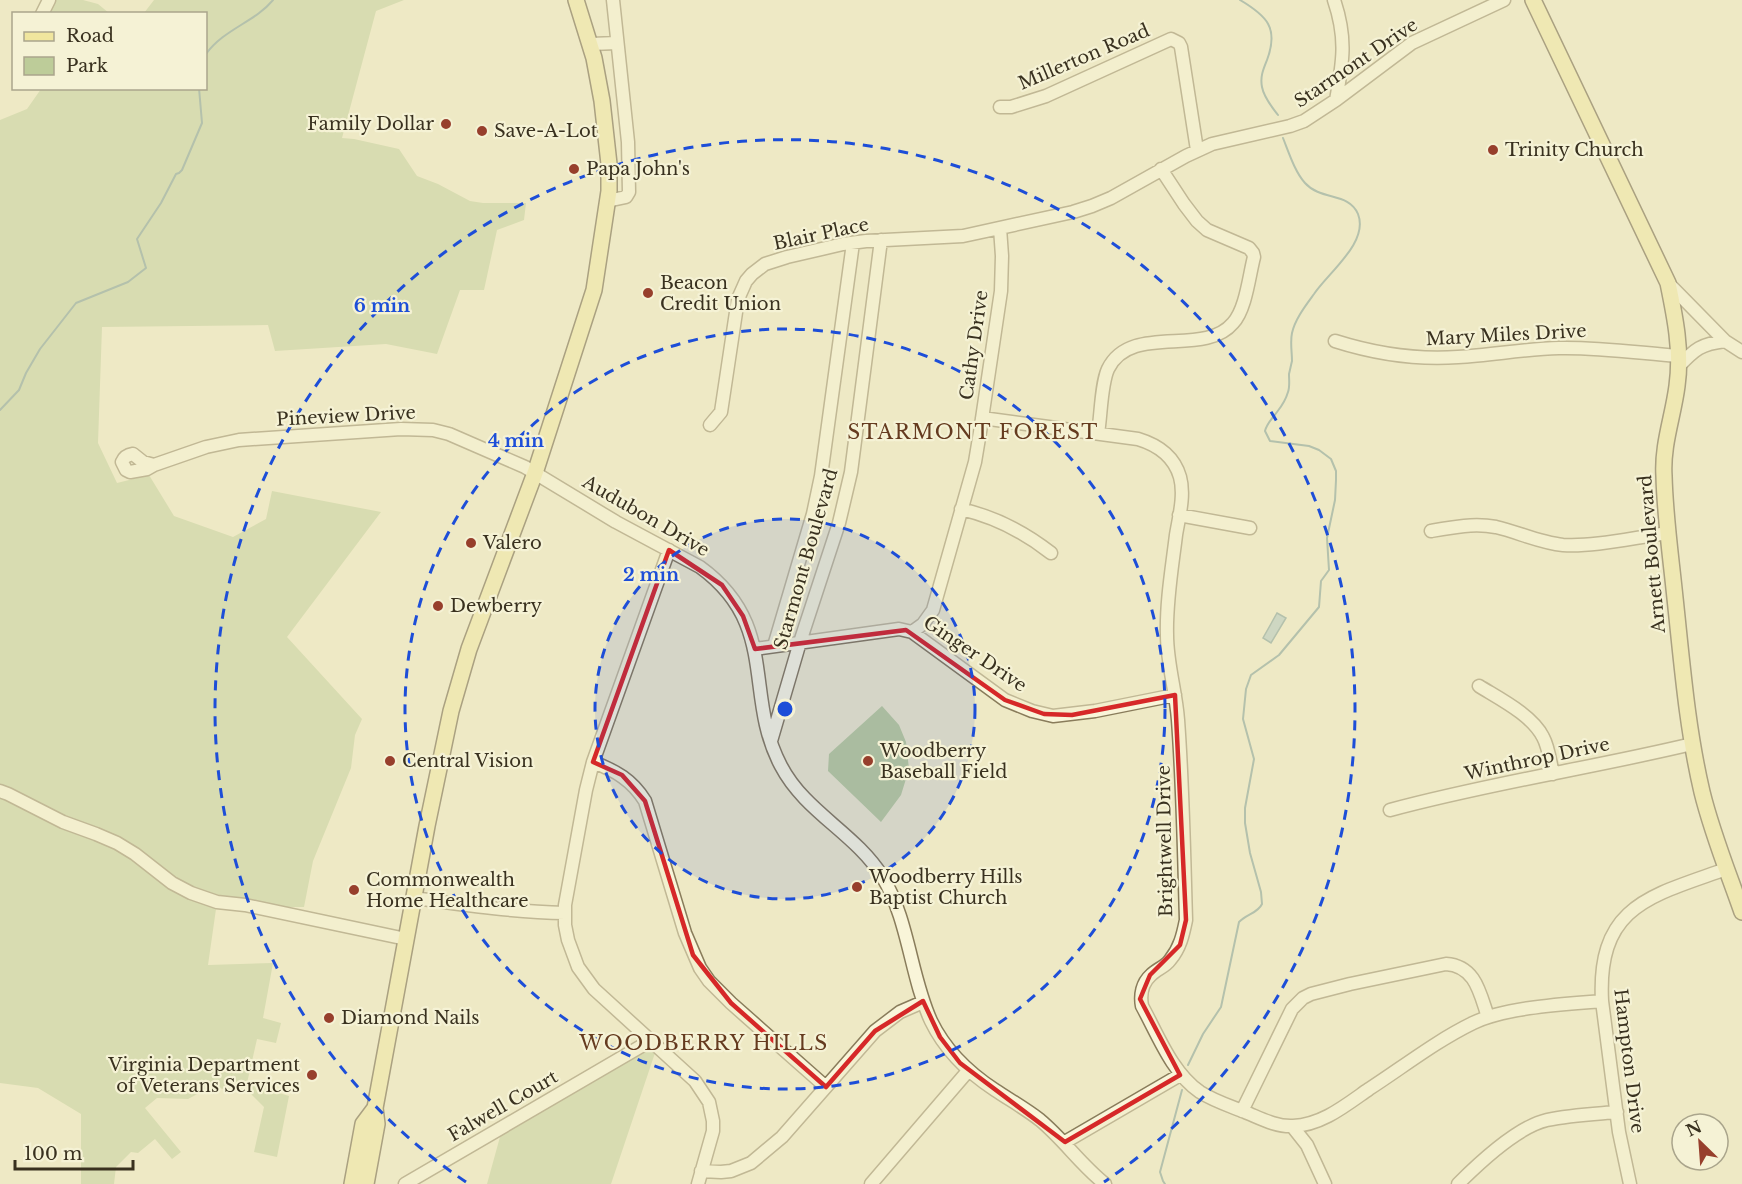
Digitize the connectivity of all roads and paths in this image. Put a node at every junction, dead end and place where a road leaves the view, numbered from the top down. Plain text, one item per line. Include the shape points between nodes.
1 (576, 0) edge
2 (613, 0) edge
3 (1335, 0) edge
4 (1504, 0) edge
5 (1533, 0) edge
6 (617, 43) junction
7 (591, 44) junction
8 (1336, 100) junction
9 (1000, 107) dead end
10 (1197, 150) junction
11 (1161, 169) junction
12 (607, 201) junction
13 (1000, 228) junction
14 (881, 240) junction
15 (853, 243) junction
16 (1668, 283) junction
17 (1335, 341) dead end
18 (1725, 341) junction
19 (1742, 352) edge
20 (1679, 361) junction
21 (982, 418) junction
22 (710, 425) dead end
23 (1098, 433) junction
24 (154, 465) dead end
25 (535, 473) junction
26 (961, 509) junction
27 (1179, 515) junction
28 (1250, 528) dead end
29 (1431, 531) dead end
30 (1669, 533) junction
31 (669, 550) junction
32 (1051, 553) dead end
33 (912, 632) junction
34 (800, 642) junction
35 (774, 646) junction
36 (755, 649) junction
37 (1479, 686) dead end
38 (1175, 695) junction
39 (771, 743) junction
40 (1692, 744) junction
41 (593, 762) junction
42 (1553, 774) junction
43 (0, 791) edge
44 (1390, 810) dead end
45 (1726, 869) junction
46 (414, 898) junction
47 (1742, 912) edge
48 (565, 913) junction
49 (406, 939) junction
50 (1602, 1001) junction
51 (923, 1002) junction
52 (1488, 1017) junction
53 (650, 1041) junction
54 (969, 1071) junction
55 (1180, 1075) junction
56 (825, 1087) junction
57 (375, 1108) junction
58 (1242, 1111) junction
59 (1617, 1112) junction
60 (1292, 1126) junction
61 (360, 1136) junction
62 (1065, 1142) junction
63 (370, 1162) junction
64 (701, 1171) junction
65 (352, 1184) edge
66 (357, 1184) edge
67 (366, 1184) edge
68 (376, 1184) edge
69 (405, 1184) edge
70 (698, 1184) edge
71 (871, 1184) edge
72 (1105, 1184) edge
73 (1325, 1184) edge
74 (1458, 1184) edge
75 (1630, 1184) edge

1 - 7 main road
2 - 6 street
3 - 8 street via 1344,47
4 - 8 street, Starmont Drive via 1412,43
5 - 16 main road, Arnett Boulevard
6 - 7 street
6 - 12 street via 628,142 629,192
7 - 12 main road via 606,132
8 - 10 street, Starmont Drive via 1290,126
9 - 10 street, Millerton Road via 1046,96 1176,40 1181,47
10 - 11 street, Starmont Drive
11 - 13 street, Starmont Drive via 1092,206
11 - 23 street via 1207,230 1249,248 1254,257 1240,311 1224,332 1206,338 1145,344 1126,351 1112,363 1106,377
12 - 25 main road via 594,290
13 - 14 street, Starmont Drive via 963,236
13 - 21 street, Cathy Drive via 1001,291
14 - 15 street, Blair Place
14 - 34 street, Starmont Boulevard via 851,472 839,523
15 - 22 street, Blair Place via 765,264 746,281 738,299 721,412
15 - 35 street, Starmont Boulevard via 821,476
16 - 18 street
16 - 20 main road, Arnett Boulevard via 1677,323
17 - 20 street, Mary Miles Drive via 1379,353 1427,358 1560,348
18 - 19 street
18 - 20 street via 1700,346
20 - 30 main road, Arnett Boulevard via 1664,456
21 - 23 street, Brightwell Drive
21 - 26 street, Cathy Drive via 975,462
23 - 27 street, Brightwell Drive via 1138,439 1165,452 1180,477
24 - 25 street, Pineview Drive via 239,440 417,429 449,434
25 - 31 street, Audubon Drive
25 - 46 main road via 469,650 451,711
26 - 32 street via 1000,521
26 - 33 street, Cathy Drive via 933,610
27 - 28 street
27 - 38 street, Brightwell Drive via 1167,635
29 - 30 street via 1477,525 1549,543 1576,545
30 - 40 main road, Arnett Boulevard
31 - 36 street, Audubon Drive via 722,585 743,616
31 - 41 street
33 - 34 street, Ginger Drive via 898,629
33 - 38 street, Ginger Drive via 1005,700 1044,714 1072,715
34 - 35 street, Ginger Drive
34 - 39 street, Starmont Boulevard
35 - 36 street, Ginger Drive
36 - 39 street, Audubon Drive
37 - 42 street via 1538,728 1547,745
38 - 55 street, Brightwell Drive via 1186,920 1180,945 1166,964 1150,975 1140,999
39 - 51 street, Audubon Drive via 800,794 853,841 883,877 898,910
40 - 42 street, Winthrop Drive
40 - 45 main road, Arnett Boulevard via 1702,793
41 - 48 street
41 - 56 street via 633,783 645,801 685,933 700,968 737,1009
42 - 44 street, Winthrop Drive
43 - 49 street via 117,843 191,893 217,902
45 - 47 main road, Arnett Boulevard
45 - 50 street, Hampton Drive via 1654,896 1630,912 1614,933 1605,955
46 - 48 street via 533,913
46 - 49 main road
48 - 53 street via 572,954 586,980
49 - 57 main road
50 - 52 street, Brightwell Drive
50 - 59 street, Hampton Drive
51 - 54 street, Audubon Drive via 940,1037
51 - 56 street via 900,1012 875,1031
52 - 58 street via 1472,977 1453,964 1311,994 1292,1009
52 - 60 street, Brightwell Drive via 1434,1046 1329,1116
53 - 64 street via 695,1081 709,1102 713,1131
53 - 69 street, Falwell Court
54 - 62 street, Audubon Drive via 1031,1113
54 - 71 street
55 - 58 street, Brightwell Drive via 1199,1092
55 - 62 street
56 - 64 street via 782,1137 751,1163 731,1171
57 - 61 main road via 363,1124
57 - 63 main road via 377,1124
58 - 60 street, Brightwell Drive
59 - 74 street via 1536,1124 1513,1136
59 - 75 street, Hampton Drive
60 - 73 street via 1307,1145
61 - 65 main road
61 - 66 main road via 364,1144
62 - 72 street, Audubon Drive
63 - 67 main road
63 - 68 main road
64 - 70 street

